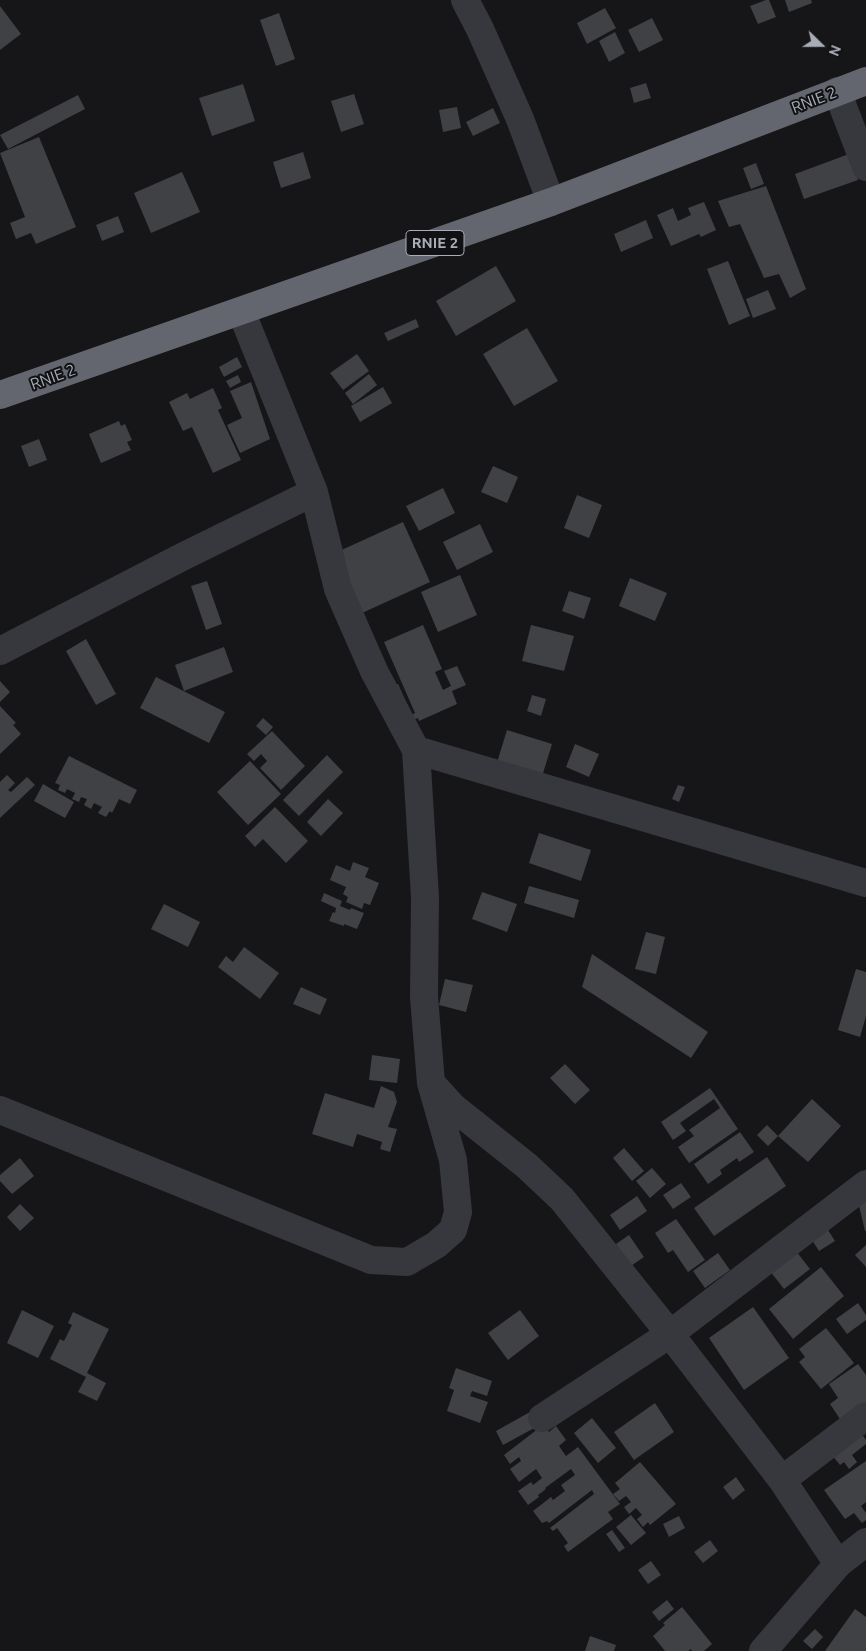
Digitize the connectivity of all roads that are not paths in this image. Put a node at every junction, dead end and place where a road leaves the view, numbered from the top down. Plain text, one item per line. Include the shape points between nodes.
1 (465, 0) edge
2 (866, 80) edge
3 (837, 91) junction
4 (866, 167) edge
5 (551, 202) junction
6 (241, 311) junction
7 (0, 395) edge
8 (314, 492) junction
9 (0, 651) edge
10 (416, 750) junction
11 (866, 883) edge
12 (431, 1083) junction
13 (0, 1110) edge
14 (866, 1184) edge
15 (670, 1334) junction
16 (866, 1416) edge
17 (542, 1418) dead end
18 (782, 1480) junction
19 (866, 1542) edge
20 (838, 1564) junction
21 (763, 1651) edge

1 - 5 street via 520,118
2 - 3 highway, RNIE 2 / RNIE 2
3 - 4 street
3 - 5 highway, RNIE 2 / RNIE 2
5 - 6 highway, RNIE 2 / RNIE 2
6 - 7 highway, RNIE 2 / RNIE 2
6 - 8 street
8 - 9 street
8 - 10 street via 338,589 374,671
10 - 11 street
10 - 12 street via 425,897 424,997
12 - 13 street via 453,1160 458,1212 453,1230 436,1245 407,1262 371,1260
12 - 15 street via 453,1107 527,1166 562,1199
14 - 15 street
15 - 17 street
15 - 18 street
16 - 18 street
18 - 20 street
19 - 20 street
20 - 21 street

